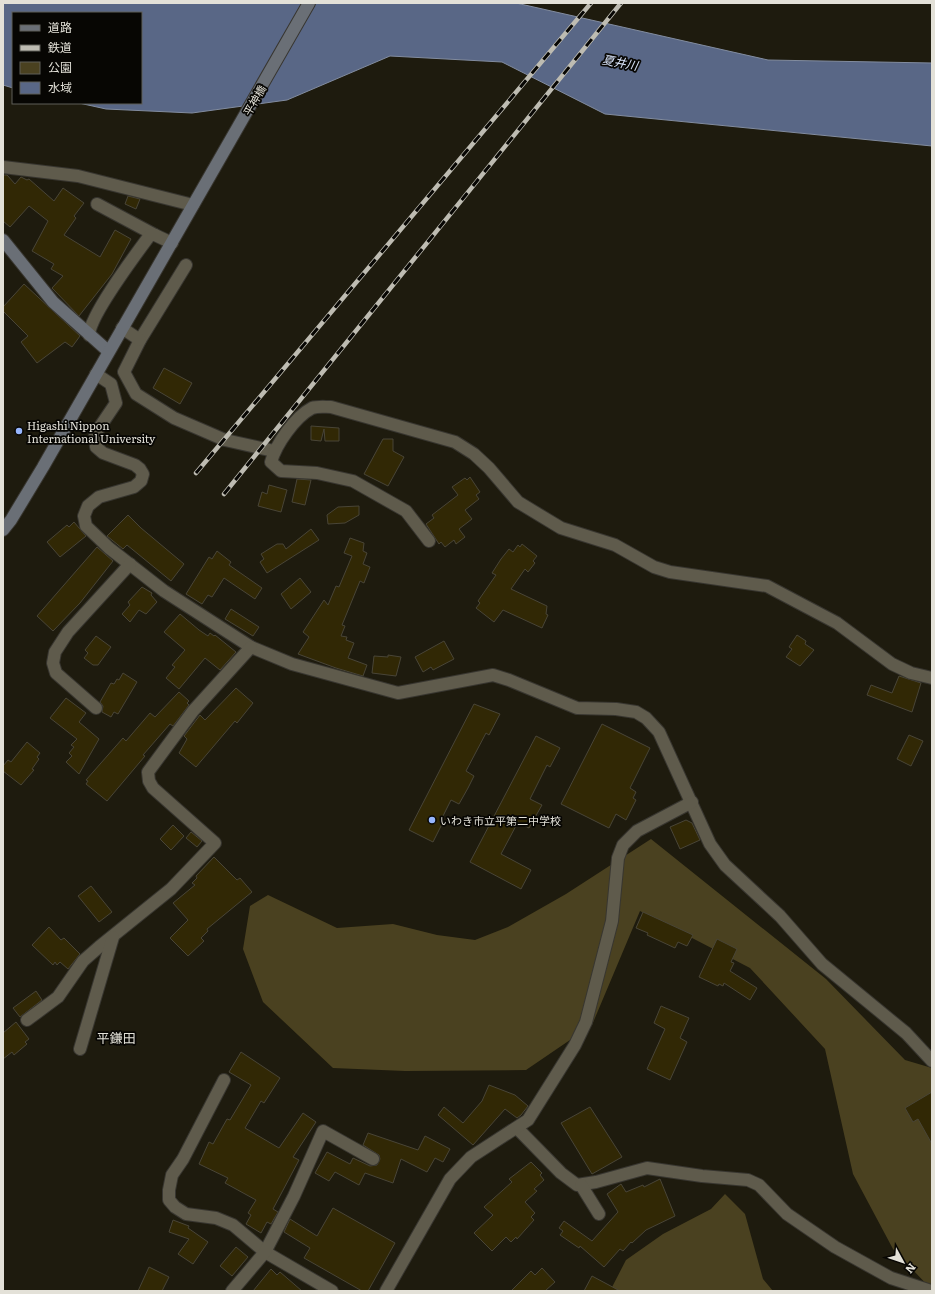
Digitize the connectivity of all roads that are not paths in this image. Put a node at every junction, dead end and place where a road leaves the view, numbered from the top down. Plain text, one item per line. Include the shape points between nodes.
1 (309, 3) edge
2 (3, 167) edge
3 (196, 201) junction
4 (96, 204) dead end
5 (155, 235) junction
6 (3, 240) edge
7 (172, 243) junction
8 (186, 265) dead end
9 (122, 328) junction
10 (90, 335) junction
11 (140, 340) junction
12 (108, 351) junction
13 (96, 374) junction
14 (274, 451) junction
15 (3, 530) edge
16 (429, 541) dead end
17 (130, 564) junction
18 (251, 647) junction
19 (932, 678) edge
20 (96, 708) dead end
21 (692, 802) junction
22 (113, 937) junction
23 (27, 1020) dead end
24 (80, 1049) dead end
25 (932, 1061) edge
26 (224, 1080) dead end
27 (517, 1128) junction
28 (374, 1158) dead end
29 (581, 1185) junction
30 (600, 1214) dead end
31 (265, 1252) junction
32 (232, 1291) edge
33 (332, 1291) edge
34 (386, 1291) edge
35 (931, 1291) edge

1 - 3 street, 平神橋
2 - 3 street via 78,176
3 - 7 street, 平神橋
4 - 5 street
5 - 7 street
5 - 10 street via 150,235 97,312 90,328
6 - 10 street via 53,302
7 - 9 street, 平神橋
8 - 11 street
9 - 11 street
9 - 12 street, 平神橋
10 - 12 street
11 - 14 street via 124,372 136,394 174,418 224,440
12 - 13 street, 平神橋
13 - 15 street, 平神橋 via 31,487
13 - 17 street via 111,384 116,402 95,434 96,447 103,453 135,464 143,474 141,481 134,487 99,498 88,506 84,516 86,526
14 - 16 street via 272,462 281,471 317,473 354,481 406,511
14 - 19 street via 305,414 313,408 322,407 331,407 444,438 474,454 518,502 561,528 615,545 654,567 670,572 767,586 836,623 892,664 911,673
17 - 18 street via 164,591
17 - 20 street via 68,632 55,652 53,663 56,673
18 - 21 street via 292,664 398,693 493,675 577,708 636,712 646,718 659,732
18 - 22 street via 193,710 148,772 153,788 215,844 171,889
21 - 25 street via 710,844 724,865 780,916 822,964 906,1033
21 - 27 street via 637,831 623,845 618,858 612,921 586,1022 536,1110
22 - 23 street via 83,962 58,997
22 - 24 street
26 - 31 street via 172,1175 168,1190 169,1200 186,1214 216,1218 233,1225
27 - 29 street via 561,1173 577,1185
27 - 34 street via 470,1157 450,1179
28 - 31 street via 323,1131
29 - 30 street
29 - 35 street via 647,1168 748,1180 760,1185 787,1214 835,1248 891,1278
31 - 32 street
31 - 33 street

